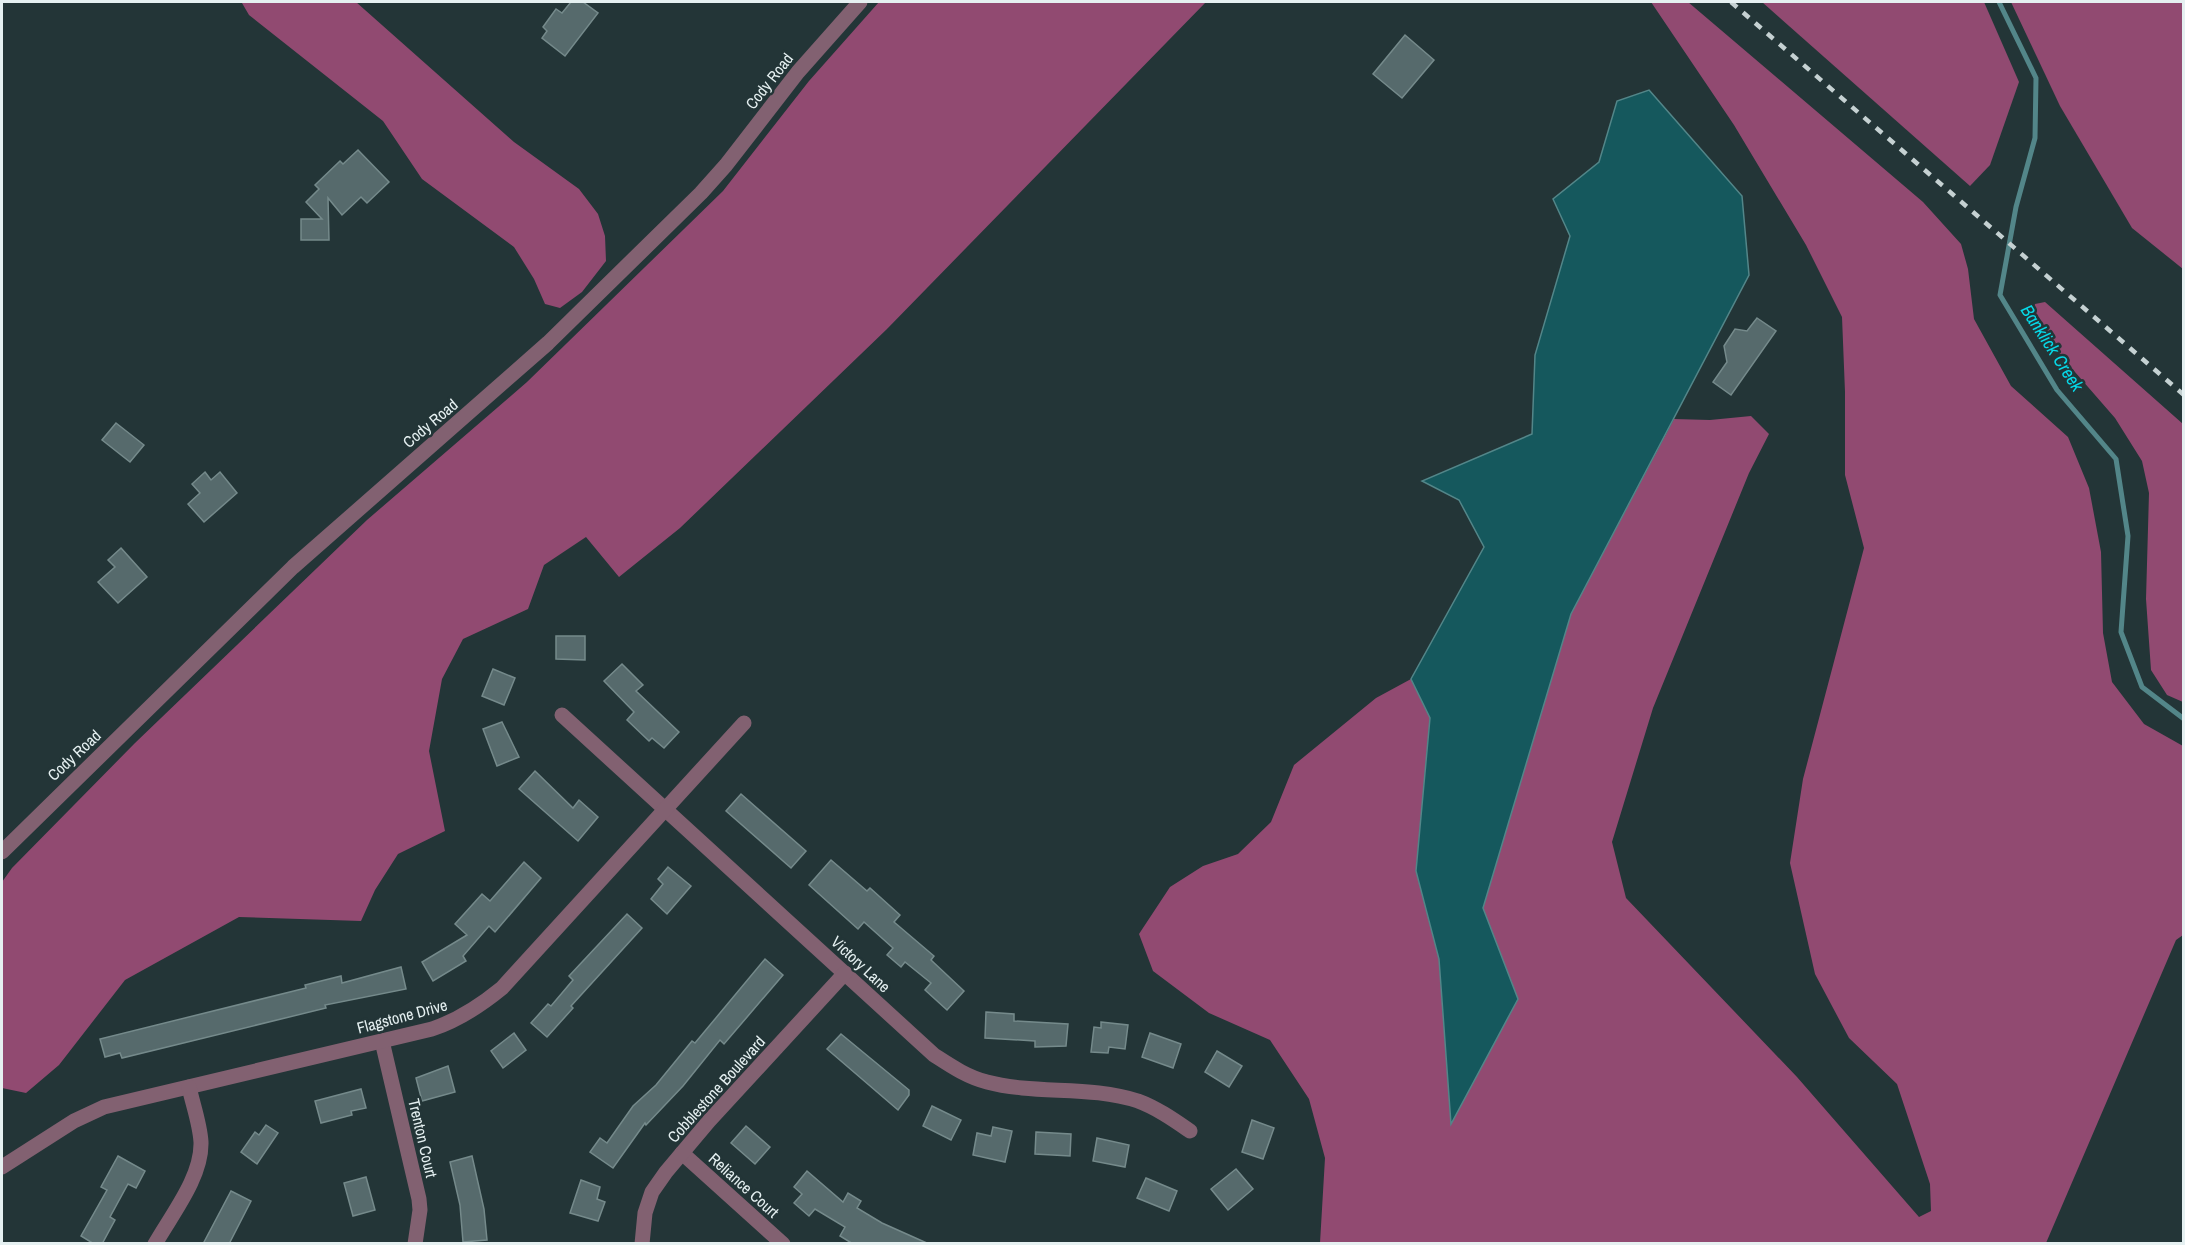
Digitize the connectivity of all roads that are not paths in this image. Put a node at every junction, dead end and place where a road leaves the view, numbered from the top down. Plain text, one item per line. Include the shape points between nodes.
1 (860, 2) edge
2 (562, 716) dead end
3 (744, 723) dead end
4 (666, 810) junction
5 (2, 852) edge
6 (845, 973) junction
7 (382, 1041) junction
8 (189, 1087) junction
9 (1190, 1131) dead end
10 (682, 1153) junction
11 (2, 1167) edge
12 (155, 1244) edge
13 (415, 1244) edge
14 (642, 1244) edge
15 (783, 1244) edge

1 - 5 street, Cody Road via 798,72 726,165 548,344 293,567
2 - 4 street, Victory Lane
3 - 4 street, Flagstone Drive
4 - 6 street, Victory Lane
4 - 7 street, Flagstone Drive via 483,1004 454,1021
6 - 9 street, Victory Lane via 934,1055 960,1072 986,1082 1034,1090 1102,1094 1138,1101
6 - 10 street, Cobblestone Boulevard
7 - 8 street, Flagstone Drive
7 - 13 street, Trenton Court via 419,1199
8 - 11 street, Flagstone Drive via 104,1107 74,1120
8 - 12 street via 199,1131 198,1161
10 - 14 street, Cobblestone Boulevard via 652,1192
10 - 15 street, Reliance Court

